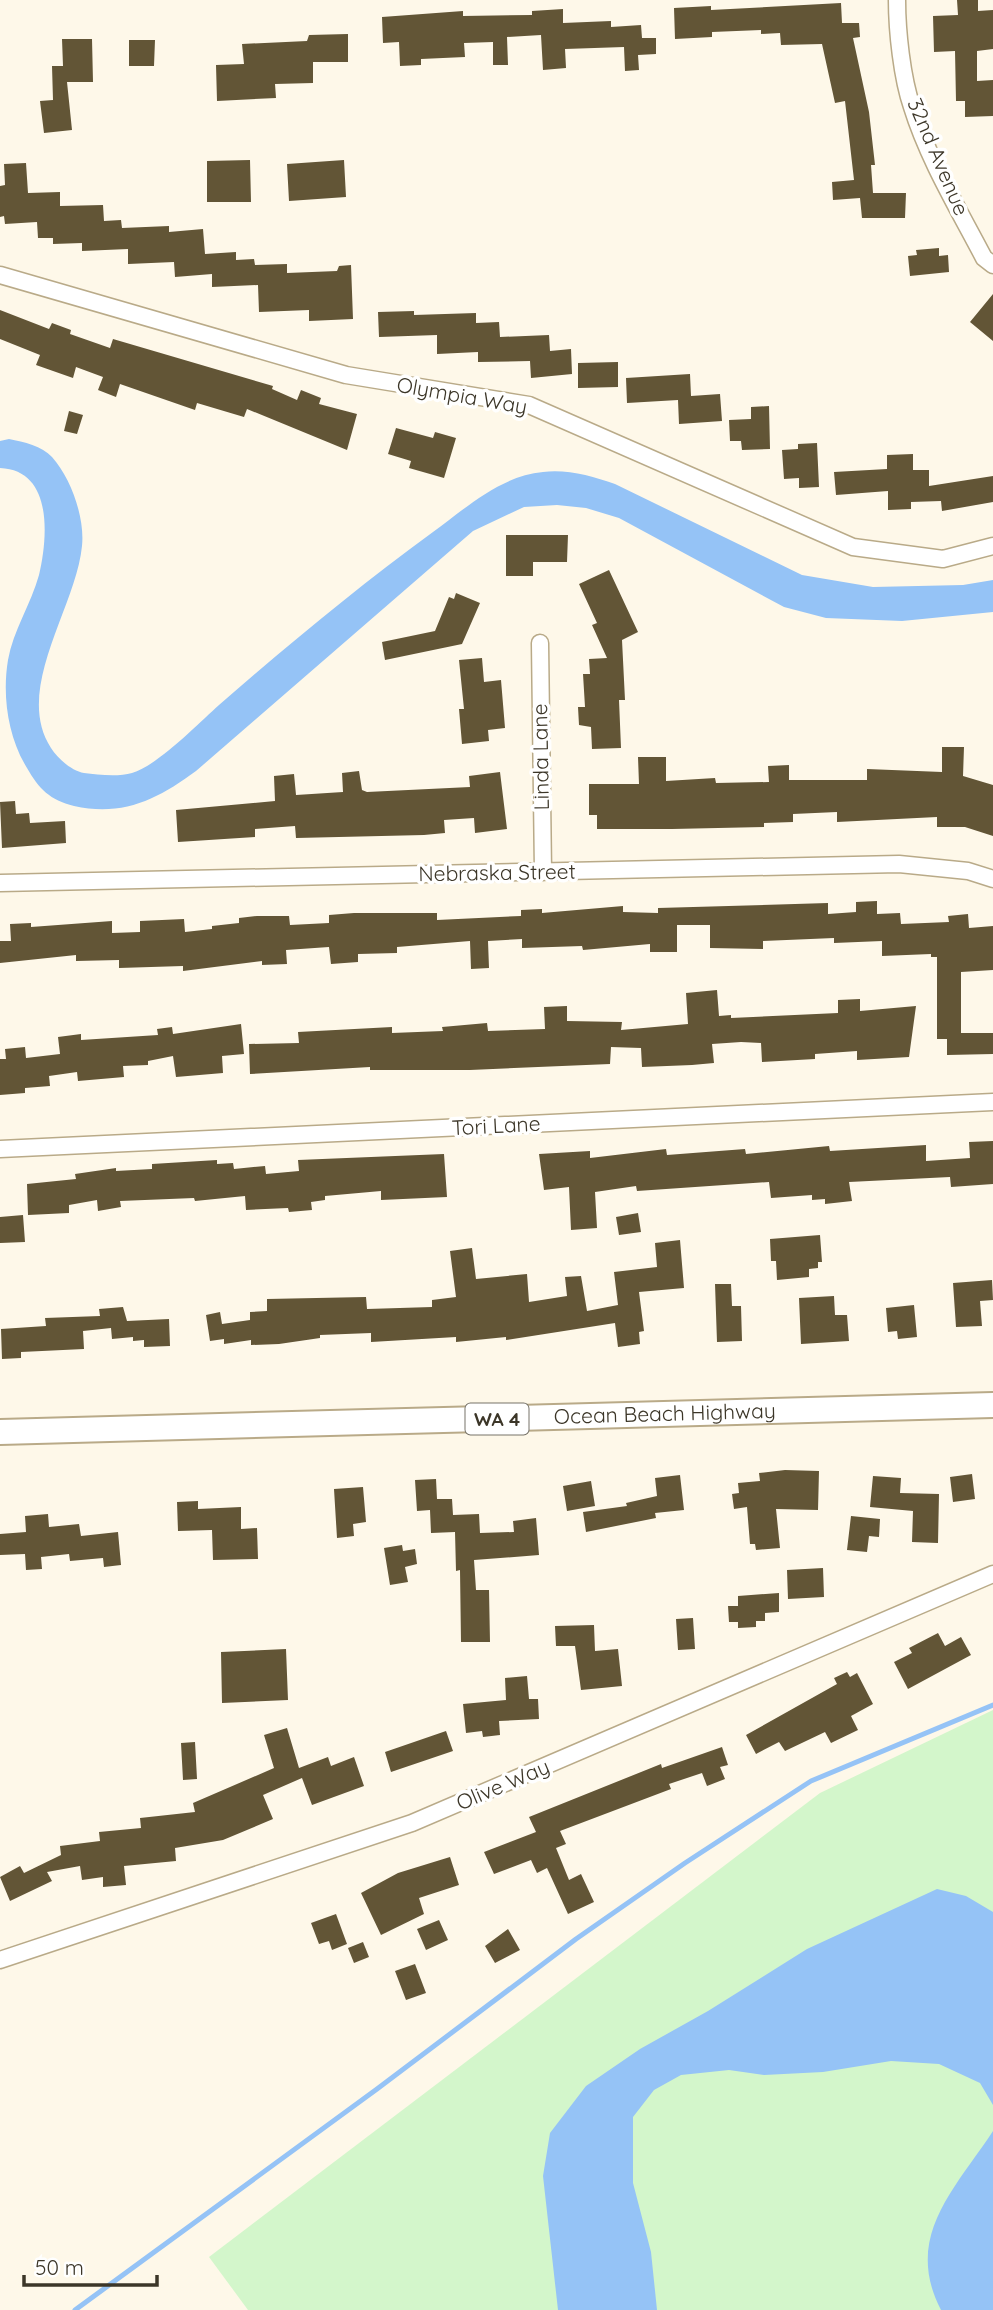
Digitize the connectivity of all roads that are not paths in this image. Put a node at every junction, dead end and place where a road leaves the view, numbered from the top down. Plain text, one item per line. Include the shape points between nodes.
1 (897, 0) edge
2 (993, 265) edge
3 (0, 275) edge
4 (993, 546) edge
5 (540, 643) dead end
6 (543, 872) junction
7 (993, 879) edge
8 (0, 883) edge
9 (993, 1102) edge
10 (0, 1149) edge
11 (993, 1405) edge
12 (0, 1432) edge
13 (993, 1574) edge
14 (0, 1960) edge

1 - 2 street, 32nd Avenue via 911,106 952,197 984,258
3 - 4 street, Olympia Way via 346,376 529,405 853,547 943,559
5 - 6 street, Linda Lane
6 - 7 street, Nebraska Street via 899,864 968,871
6 - 8 street, Nebraska Street
9 - 10 street, Tori Lane
11 - 12 main road, Ocean Beach Highway / WA 4
13 - 14 street, Olive Way via 412,1823

